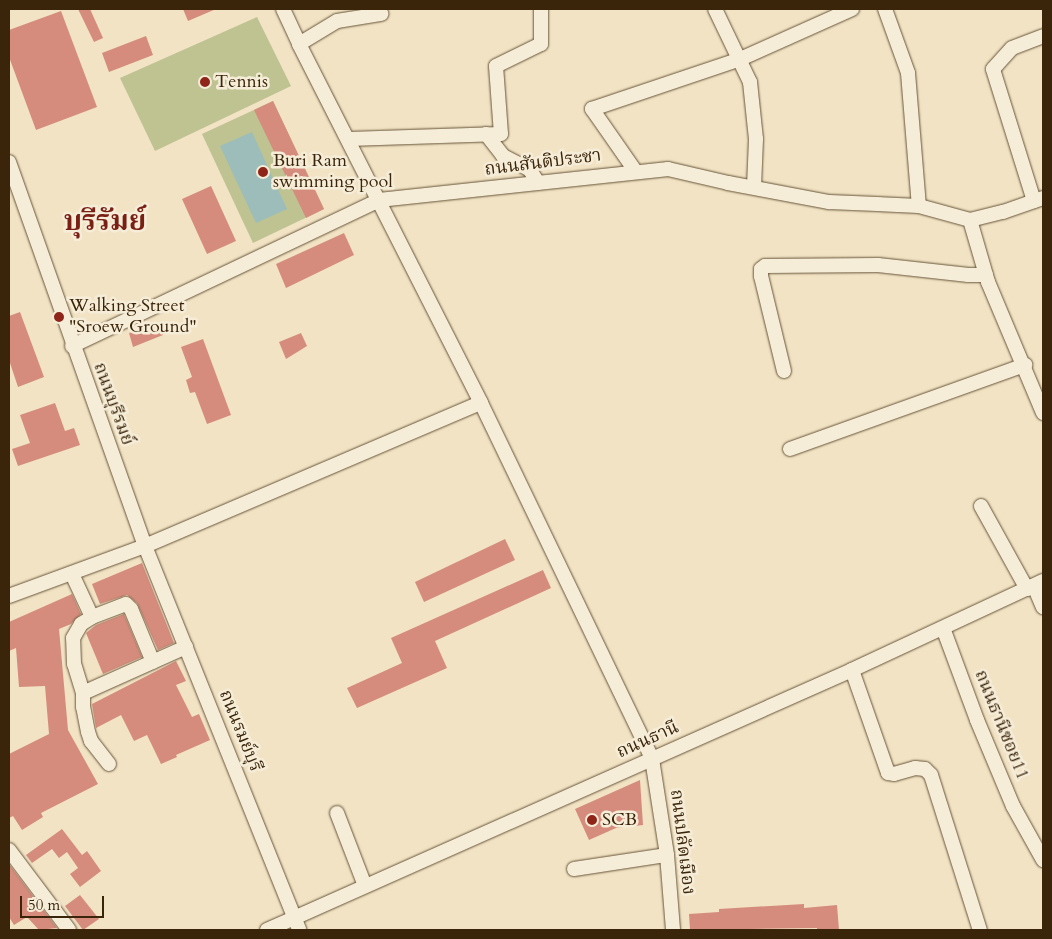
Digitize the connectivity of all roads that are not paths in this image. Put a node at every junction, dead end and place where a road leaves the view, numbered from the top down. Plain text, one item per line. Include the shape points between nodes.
1 (283, 9) edge
2 (541, 9) edge
3 (715, 9) edge
4 (852, 9) edge
5 (885, 9) edge
6 (381, 14) dead end
7 (1043, 36) edge
8 (299, 44) junction
9 (738, 60) junction
10 (486, 134) junction
11 (349, 139) junction
12 (9, 162) edge
13 (636, 172) junction
14 (538, 183) junction
15 (754, 187) junction
16 (1039, 199) edge
17 (379, 200) junction
18 (919, 206) junction
19 (970, 220) junction
20 (986, 275) junction
21 (72, 346) junction
22 (1025, 365) junction
23 (784, 371) dead end
24 (481, 403) junction
25 (1043, 413) edge
26 (790, 449) dead end
27 (981, 506) dead end
28 (144, 546) junction
29 (72, 574) junction
30 (1035, 586) edge
31 (9, 596) edge
32 (1043, 607) edge
33 (92, 617) junction
34 (943, 628) junction
35 (186, 648) junction
36 (153, 662) junction
37 (852, 670) junction
38 (83, 693) junction
39 (652, 759) junction
40 (109, 764) dead end
41 (337, 813) dead end
42 (9, 850) edge
43 (667, 856) junction
44 (1043, 860) edge
45 (574, 869) dead end
46 (365, 886) junction
47 (297, 924) edge
48 (69, 930) edge
49 (267, 930) edge
50 (673, 930) edge
51 (980, 930) edge

1 - 8 street, ถนนปลัดเมือง
2 - 10 street via 541,44 496,66 501,134
3 - 9 street
4 - 9 street
5 - 18 street via 908,72
6 - 8 street via 337,21
7 - 16 street via 1012,48 993,69
8 - 11 street, ถนนปลัดเมือง
9 - 13 street via 592,109
9 - 15 street via 750,82 756,139
10 - 11 street
10 - 14 street via 503,156 530,170
11 - 17 street, ถนนปลัดเมือง
12 - 21 street, ถนนบุรีรมย์
13 - 14 street, ถนนสันติประชา
13 - 15 street, ถนนสันติประชา via 668,169
14 - 17 street, ถนนสันติประชา
15 - 18 street, ถนนสันติประชา via 829,202
16 - 19 street, ถนนสันติประชา
17 - 21 street, ถนนสันติประชา
17 - 24 street, ถนนปลัดเมือง
18 - 19 street, ถนนสันติประชา
19 - 20 street
20 - 22 street
20 - 23 street via 878,266 765,266 761,269 761,276
21 - 28 street, ถนนบุรีรมย์
22 - 25 street
22 - 26 street
24 - 28 street
24 - 39 street, ถนนปลัดเมือง
27 - 30 street
28 - 29 street
28 - 35 street, ถนนรมย์บุรี
29 - 31 street
29 - 33 street
30 - 32 street
30 - 34 street, ถนนธานี
33 - 36 street via 126,604
33 - 38 street via 81,624 73,638 74,664
34 - 37 street, ถนนธานี
34 - 44 street, ถนนธานีซอย11 via 976,720 1013,806
35 - 36 street
35 - 47 street, ถนนรมย์บุรี
36 - 38 street
37 - 39 street, ถนนธานี
37 - 51 street via 888,773 915,768 925,769 931,775
38 - 40 street via 88,732
39 - 43 street, ถนนปลัดเมือง
39 - 46 street, ถนนธานี
41 - 46 street
42 - 48 street
43 - 45 street
43 - 50 street, ถนนปลัดเมือง
46 - 47 street, ถนนธานี
47 - 49 street, ถนนธานี

